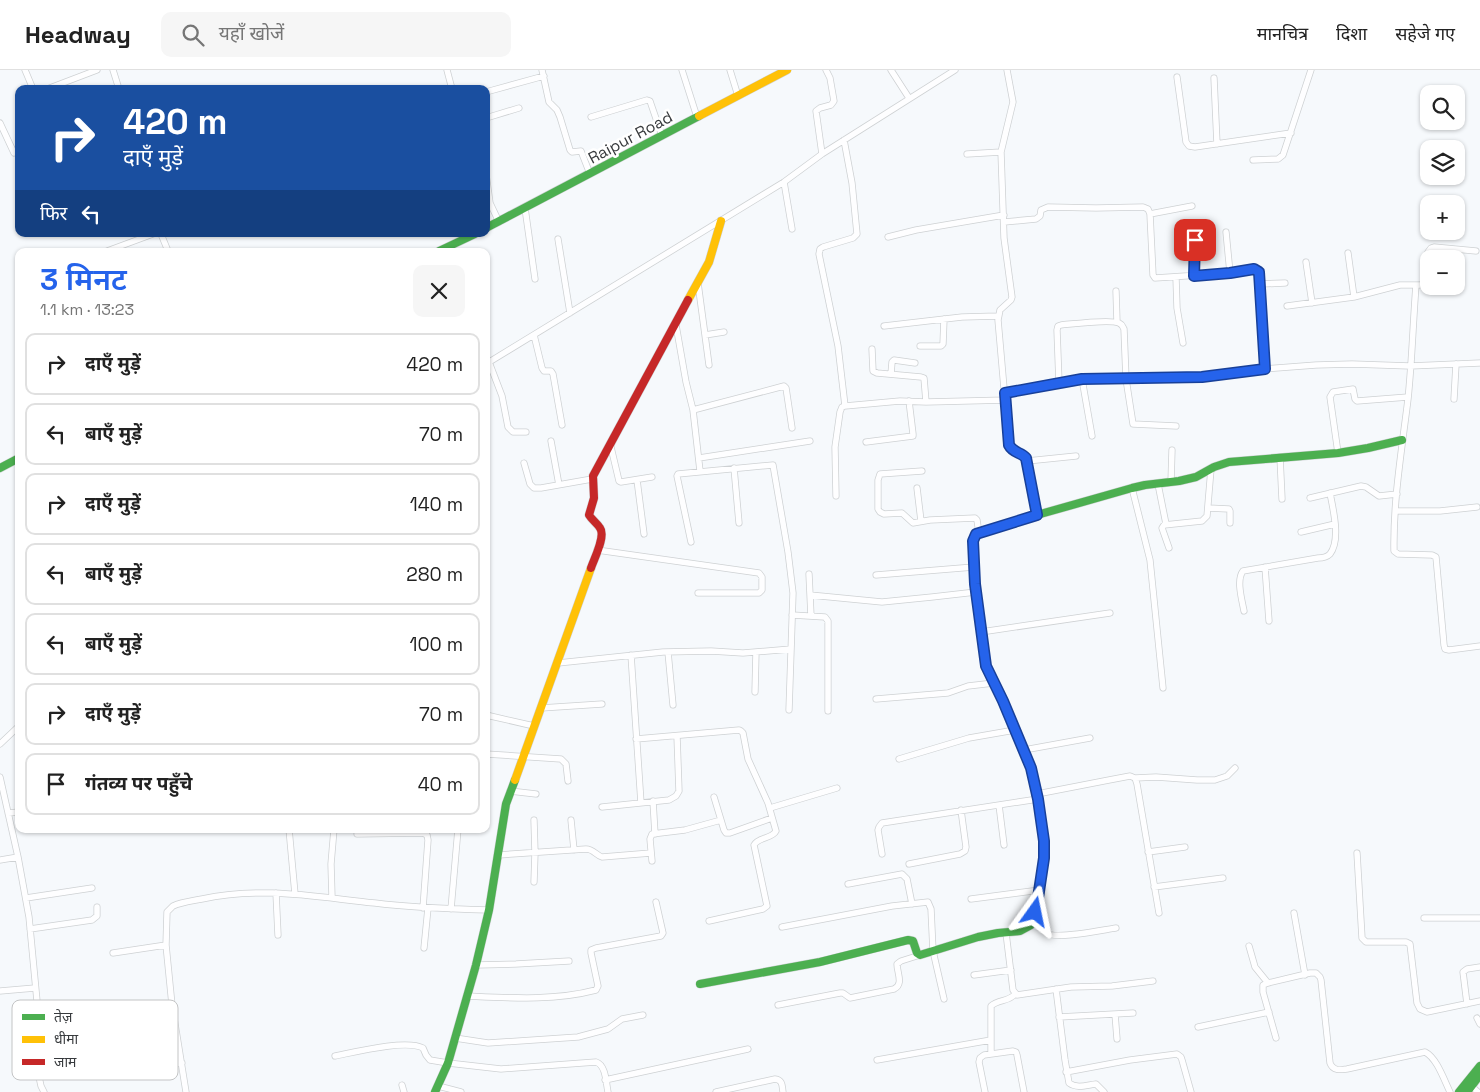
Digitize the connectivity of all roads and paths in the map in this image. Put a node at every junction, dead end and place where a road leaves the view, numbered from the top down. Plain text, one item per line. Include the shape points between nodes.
1 (25, 70) edge
2 (97, 70) edge
3 (113, 70) edge
4 (447, 70) edge
5 (682, 70) edge
6 (730, 70) edge
7 (787, 70) edge
8 (826, 70) edge
9 (890, 70) edge
10 (955, 70) edge
11 (1007, 70) edge
12 (1311, 70) edge
13 (543, 73) edge
14 (1177, 77) dead end
15 (1214, 78) dead end
16 (32, 85) edge
17 (58, 85) edge
18 (118, 85) edge
19 (451, 85) edge
20 (490, 91) edge
21 (738, 96) junction
22 (908, 98) junction
23 (519, 108) dead end
24 (490, 117) edge
25 (591, 117) dead end
26 (697, 117) junction
27 (0, 123) edge
28 (1291, 133) junction
29 (662, 136) junction
30 (844, 140) junction
31 (1217, 144) junction
32 (1001, 152) junction
33 (14, 153) dead end
34 (822, 154) junction
35 (967, 154) dead end
36 (1253, 160) dead end
37 (590, 174) junction
38 (784, 182) junction
39 (490, 203) edge
40 (1192, 206) dead end
41 (525, 208) junction
42 (1150, 214) junction
43 (1004, 219) junction
44 (721, 221) junction
45 (499, 222) junction
46 (490, 226) edge
47 (792, 230) dead end
48 (1226, 232) dead end
49 (145, 237) edge
50 (469, 237) edge
51 (888, 237) dead end
52 (558, 239) dead end
53 (1195, 240) dead end
54 (115, 248) edge
55 (445, 248) edge
56 (1476, 251) dead end
57 (1348, 253) dead end
58 (1306, 262) dead end
59 (1230, 273) junction
60 (1194, 276) junction
61 (1176, 278) junction
62 (535, 279) dead end
63 (698, 283) junction
64 (1285, 283) dead end
65 (1260, 284) junction
66 (1416, 285) junction
67 (1116, 291) dead end
68 (1354, 297) junction
69 (1312, 303) junction
70 (1287, 306) dead end
71 (570, 313) junction
72 (998, 316) junction
73 (944, 319) junction
74 (1117, 322) junction
75 (676, 324) junction
76 (884, 326) dead end
77 (724, 332) dead end
78 (534, 335) junction
79 (705, 335) junction
80 (1183, 343) dead end
81 (920, 346) dead end
82 (872, 349) dead end
83 (490, 362) edge
84 (915, 363) dead end
85 (1480, 363) edge
86 (1456, 364) junction
87 (708, 365) dead end
88 (1410, 366) junction
89 (490, 368) edge
90 (1265, 369) junction
91 (891, 374) junction
92 (1082, 379) junction
93 (1126, 379) junction
94 (1059, 383) junction
95 (1006, 397) junction
96 (1408, 397) junction
97 (1454, 399) dead end
98 (909, 401) junction
99 (926, 402) junction
100 (845, 406) junction
101 (693, 410) junction
102 (562, 425) dead end
103 (1176, 426) dead end
104 (792, 428) dead end
105 (526, 432) dead end
106 (1092, 436) dead end
107 (1402, 440) junction
108 (550, 441) dead end
109 (810, 441) dead end
110 (866, 442) dead end
111 (610, 443) junction
112 (1172, 450) dead end
113 (1338, 453) junction
114 (1076, 456) dead end
115 (1280, 457) junction
116 (699, 458) junction
117 (15, 460) edge
118 (1027, 461) junction
119 (524, 463) dead end
120 (0, 468) edge
121 (734, 468) junction
122 (1211, 469) junction
123 (700, 471) junction
124 (922, 471) dead end
125 (592, 478) junction
126 (652, 478) dead end
127 (637, 480) junction
128 (1171, 482) junction
129 (1158, 484) junction
130 (559, 485) junction
131 (917, 488) dead end
132 (1132, 488) junction
133 (1330, 493) junction
134 (1397, 494) junction
135 (836, 496) dead end
136 (1310, 498) dead end
137 (1282, 499) dead end
138 (1477, 507) dead end
139 (1208, 508) junction
140 (1396, 511) junction
141 (1037, 515) junction
142 (922, 521) junction
143 (739, 522) dead end
144 (1230, 523) dead end
145 (1166, 524) junction
146 (1335, 524) junction
147 (1301, 532) dead end
148 (979, 533) junction
149 (644, 534) dead end
150 (691, 542) dead end
151 (1168, 548) dead end
152 (597, 550) junction
153 (1265, 566) junction
154 (974, 567) junction
155 (809, 574) dead end
156 (876, 575) dead end
157 (976, 592) junction
158 (698, 593) dead end
159 (810, 595) junction
160 (1244, 611) dead end
161 (1110, 612) dead end
162 (792, 615) junction
163 (811, 616) junction
164 (1269, 622) dead end
165 (981, 632) junction
166 (1480, 646) edge
167 (791, 649) junction
168 (668, 652) junction
169 (756, 652) junction
170 (631, 655) junction
171 (558, 663) junction
172 (994, 683) junction
173 (1163, 688) dead end
174 (755, 692) dead end
175 (876, 699) dead end
176 (602, 704) dead end
177 (673, 704) dead end
178 (541, 708) junction
179 (788, 710) dead end
180 (828, 711) dead end
181 (490, 717) edge
182 (534, 726) junction
183 (15, 730) edge
184 (1015, 730) junction
185 (678, 736) junction
186 (1090, 738) dead end
187 (636, 739) junction
188 (0, 744) edge
189 (1024, 750) junction
190 (490, 754) edge
191 (523, 756) junction
192 (899, 759) dead end
193 (1235, 768) dead end
194 (0, 777) edge
195 (1135, 778) junction
196 (568, 781) dead end
197 (837, 788) dead end
198 (510, 792) junction
199 (536, 794) dead end
200 (714, 797) dead end
201 (1037, 797) junction
202 (653, 802) junction
203 (641, 803) junction
204 (999, 805) junction
205 (602, 807) dead end
206 (770, 808) junction
207 (961, 810) junction
208 (15, 812) edge
209 (8, 813) junction
210 (772, 818) junction
211 (534, 820) dead end
212 (571, 820) dead end
213 (721, 820) junction
214 (289, 833) edge
215 (334, 833) edge
216 (458, 833) edge
217 (357, 834) dead end
218 (655, 834) junction
219 (1004, 845) dead end
220 (1184, 847) dead end
221 (574, 850) junction
222 (1148, 852) junction
223 (535, 853) junction
224 (651, 853) junction
225 (1357, 853) dead end
226 (882, 854) dead end
227 (498, 855) junction
228 (18, 857) junction
229 (0, 860) edge
230 (652, 860) dead end
231 (909, 864) dead end
232 (1223, 878) dead end
233 (534, 882) dead end
234 (848, 884) dead end
235 (1154, 887) junction
236 (92, 888) dead end
237 (1040, 890) junction
238 (276, 893) junction
239 (295, 894) junction
240 (332, 897) junction
241 (26, 898) junction
242 (971, 899) dead end
243 (656, 902) dead end
244 (912, 904) junction
245 (96, 907) dead end
246 (425, 908) junction
247 (451, 909) junction
248 (489, 910) junction
249 (1035, 912) junction
250 (1159, 913) dead end
251 (1294, 913) dead end
252 (1424, 918) dead end
253 (1480, 918) edge
254 (709, 921) dead end
255 (30, 928) junction
256 (782, 928) dead end
257 (1116, 928) dead end
258 (1006, 933) junction
259 (278, 936) dead end
260 (166, 945) junction
261 (1249, 946) dead end
262 (424, 948) dead end
263 (933, 951) junction
264 (113, 953) dead end
265 (920, 955) junction
266 (569, 961) dead end
267 (476, 965) junction
268 (1480, 967) edge
269 (1010, 970) junction
270 (974, 975) dead end
271 (1304, 975) junction
272 (1153, 981) dead end
273 (1268, 983) junction
274 (700, 984) dead end
275 (35, 988) junction
276 (1056, 989) junction
277 (0, 991) edge
278 (1015, 994) junction
279 (468, 996) junction
280 (944, 999) dead end
281 (36, 1000) edge
282 (172, 1000) edge
283 (1480, 1001) edge
284 (1467, 1004) junction
285 (778, 1005) dead end
286 (1269, 1012) junction
287 (1133, 1013) dead end
288 (1114, 1014) junction
289 (643, 1015) dead end
290 (1059, 1017) junction
291 (1198, 1027) dead end
292 (455, 1038) junction
293 (1276, 1038) dead end
294 (1117, 1039) dead end
295 (178, 1040) edge
296 (991, 1040) junction
297 (748, 1049) dead end
298 (991, 1054) junction
299 (335, 1056) dead end
300 (877, 1060) dead end
301 (178, 1063) edge
302 (182, 1063) junction
303 (448, 1063) junction
304 (1480, 1066) edge
305 (1066, 1072) junction
306 (1480, 1075) edge
307 (40, 1080) edge
308 (605, 1080) junction
309 (402, 1085) dead end
310 (1469, 1087) edge
311 (437, 1089) edge
312 (44, 1092) edge
313 (186, 1092) edge
314 (404, 1092) edge
315 (461, 1092) edge
316 (608, 1092) edge
317 (716, 1092) edge
318 (783, 1092) edge
319 (985, 1092) edge
320 (1024, 1092) edge
321 (1104, 1092) edge
322 (1191, 1092) edge
323 (1450, 1092) edge
324 (1459, 1092) edge
325 (1478, 1092) edge

1 - 16 street
2 - 17 street
3 - 18 street
4 - 19 street
5 - 26 street
6 - 21 street
7 - 21 street, Raipur Road
8 - 34 street via 834,101 831,106 816,111
9 - 22 street
10 - 22 street
11 - 32 street via 1013,102
12 - 28 street
13 - 20 street
13 - 37 street via 549,102 560,116 570,150 581,151
14 - 31 street via 1187,144 1191,147
15 - 31 street
21 - 26 street, Raipur Road
22 - 30 street
23 - 24 street
25 - 29 street via 647,100
26 - 29 street, Raipur Road
27 - 33 street
28 - 31 street
28 - 36 street via 1281,158
29 - 37 street, Raipur Road
30 - 34 street
30 - 100 street via 856,234 853,238 820,249 819,254 838,346
32 - 35 street
32 - 43 street
34 - 38 street
37 - 41 street, Raipur Road
38 - 44 street
38 - 47 street
39 - 45 street
40 - 42 street
41 - 45 street, Raipur Road
41 - 62 street
42 - 43 street via 1143,207 1054,207 1043,209 1036,219
42 - 61 street via 1154,276 1159,279
43 - 51 street via 916,230
43 - 72 street via 1012,297
44 - 63 street via 714,248
44 - 71 street
45 - 46 street, Raipur Road
48 - 59 street
49 - 54 street
50 - 55 street
52 - 71 street
53 - 60 street
56 - 66 street via 1432,247 1428,252 1423,284
57 - 68 street
58 - 69 street
59 - 60 street
59 - 65 street via 1256,269 1260,274
60 - 61 street
61 - 80 street
63 - 75 street
63 - 79 street
64 - 65 street
65 - 90 street
66 - 68 street via 1392,287
66 - 88 street
67 - 74 street
68 - 69 street
69 - 70 street
71 - 78 street
72 - 73 street
72 - 95 street
73 - 76 street
73 - 81 street via 943,344
74 - 93 street via 1124,329
74 - 94 street via 1058,326
75 - 101 street
75 - 111 street
77 - 79 street
78 - 83 street
78 - 102 street via 542,368 553,373
79 - 87 street
82 - 91 street via 872,370
84 - 91 street via 894,360
85 - 86 street
86 - 88 street
86 - 97 street
88 - 90 street via 1328,364
88 - 96 street
89 - 105 street via 502,396 508,428 514,432
90 - 93 street via 1202,377
91 - 99 street via 922,377
92 - 93 street
92 - 94 street
92 - 106 street
93 - 103 street via 1133,424
94 - 95 street
95 - 99 street
95 - 118 street via 1009,445
96 - 107 street
96 - 113 street via 1357,401 1353,389 1333,392 1330,397
98 - 99 street
98 - 100 street
98 - 110 street via 913,436
100 - 135 street via 840,412 836,440
101 - 104 street via 784,386
101 - 116 street
107 - 113 street
107 - 134 street
108 - 130 street
109 - 116 street
111 - 125 street
111 - 127 street via 618,480
112 - 128 street
113 - 115 street
114 - 118 street
115 - 122 street via 1229,462
115 - 137 street
116 - 123 street
117 - 120 street
118 - 141 street
119 - 130 street via 534,488
121 - 123 street
121 - 143 street
121 - 162 street via 771,464 774,467 793,593
122 - 128 street via 1196,477
122 - 139 street
123 - 150 street via 679,473 677,476
124 - 142 street via 882,473 878,480 880,512 904,514 911,522
125 - 130 street
125 - 152 street via 594,498 589,515 602,534
126 - 127 street
127 - 149 street
128 - 129 street
129 - 132 street
129 - 145 street
131 - 142 street
132 - 141 street
132 - 173 street via 1150,560
133 - 134 street via 1364,486 1379,496
133 - 136 street
133 - 146 street
134 - 140 street
138 - 140 street
139 - 144 street via 1229,509
139 - 145 street via 1202,521
140 - 166 street via 1395,552 1432,555 1438,560 1445,649
141 - 148 street
142 - 148 street via 975,518
145 - 151 street via 1162,528
146 - 147 street
146 - 153 street via 1336,536 1327,556
148 - 154 street via 973,541
152 - 158 street via 759,573 762,577 760,592
152 - 171 street
153 - 160 street via 1241,573
153 - 164 street
154 - 156 street
154 - 157 street
155 - 159 street
157 - 159 street via 882,602
157 - 165 street
159 - 163 street
161 - 165 street
162 - 163 street
162 - 167 street
163 - 180 street via 825,617 829,623
165 - 172 street via 986,666
167 - 169 street
167 - 179 street
168 - 169 street
168 - 170 street
168 - 177 street
169 - 174 street
170 - 171 street
170 - 187 street
171 - 178 street
172 - 175 street via 968,686 948,693
172 - 184 street
176 - 178 street
178 - 182 street
181 - 182 street
182 - 191 street
183 - 188 street
184 - 189 street
184 - 192 street via 969,738
185 - 187 street
185 - 202 street via 678,794 669,800
185 - 206 street via 741,731 750,763
186 - 189 street
187 - 203 street
189 - 201 street
190 - 191 street
191 - 196 street via 563,760
191 - 198 street
193 - 195 street via 1227,776 1215,780
194 - 209 street
195 - 201 street via 1116,778
195 - 222 street
197 - 206 street
198 - 199 street
198 - 227 street
200 - 213 street
201 - 204 street
201 - 237 street via 1044,841
202 - 203 street
202 - 218 street
203 - 205 street
204 - 207 street
204 - 219 street
206 - 210 street
207 - 226 street via 882,823 878,830
207 - 231 street via 965,851
208 - 209 street
209 - 228 street
210 - 213 street via 728,833
210 - 254 street via 776,833 754,845 766,907
211 - 223 street
212 - 221 street
213 - 218 street
214 - 239 street
215 - 240 street
216 - 247 street
217 - 246 street via 427,835
218 - 224 street via 650,836
220 - 222 street
221 - 223 street
221 - 224 street via 589,849 602,857
222 - 235 street
223 - 227 street
223 - 233 street
224 - 230 street
225 - 284 street via 1363,940 1410,944 1417,1004 1422,1011
227 - 248 street
228 - 229 street
228 - 241 street
232 - 235 street
234 - 244 street via 904,875
235 - 250 street
236 - 241 street
237 - 242 street
237 - 249 street
238 - 239 street
238 - 259 street
238 - 260 street via 226,893 173,906 167,912
239 - 240 street
240 - 246 street
241 - 255 street
243 - 279 street via 661,936 591,950 596,990 530,999
244 - 256 street
244 - 263 street via 930,904
245 - 255 street via 98,916 92,920
246 - 247 street
246 - 262 street
247 - 248 street
248 - 267 street
249 - 257 street via 1044,931 1049,934 1072,935
249 - 258 street via 1029,928
251 - 271 street
252 - 253 street
255 - 275 street
258 - 263 street
258 - 269 street
260 - 264 street
260 - 282 street
261 - 273 street via 1255,967
263 - 265 street
263 - 280 street
265 - 274 street via 916,953 914,943 908,940 820,962
265 - 285 street via 898,964 900,984 897,988 852,998 840,993
266 - 267 street
267 - 279 street
268 - 284 street via 1463,972
269 - 270 street
269 - 278 street
271 - 273 street
271 - 323 street via 1314,973 1320,977 1333,1068 1347,1070 1425,1052 1432,1057
272 - 276 street
273 - 286 street via 1262,990
275 - 277 street
275 - 281 street
276 - 278 street
276 - 290 street
278 - 296 street via 991,1006
279 - 292 street
283 - 284 street
286 - 291 street
286 - 293 street
287 - 288 street
288 - 290 street
288 - 294 street
289 - 292 street via 622,1018 610,1028 583,1036 488,1043
290 - 305 street
292 - 303 street
295 - 302 street
296 - 298 street
296 - 300 street
297 - 308 street
298 - 319 street via 979,1060
298 - 320 street via 1016,1052
299 - 303 street via 414,1045 423,1048 429,1059
301 - 302 street
302 - 313 street
303 - 308 street via 501,1069 598,1062
303 - 311 street
304 - 310 street
305 - 321 street via 1071,1085 1096,1084
305 - 322 street via 1176,1054 1181,1057
306 - 310 street
307 - 312 street
308 - 316 street
309 - 314 street
310 - 324 street
310 - 325 street
311 - 315 street
317 - 318 street via 775,1079 781,1082

